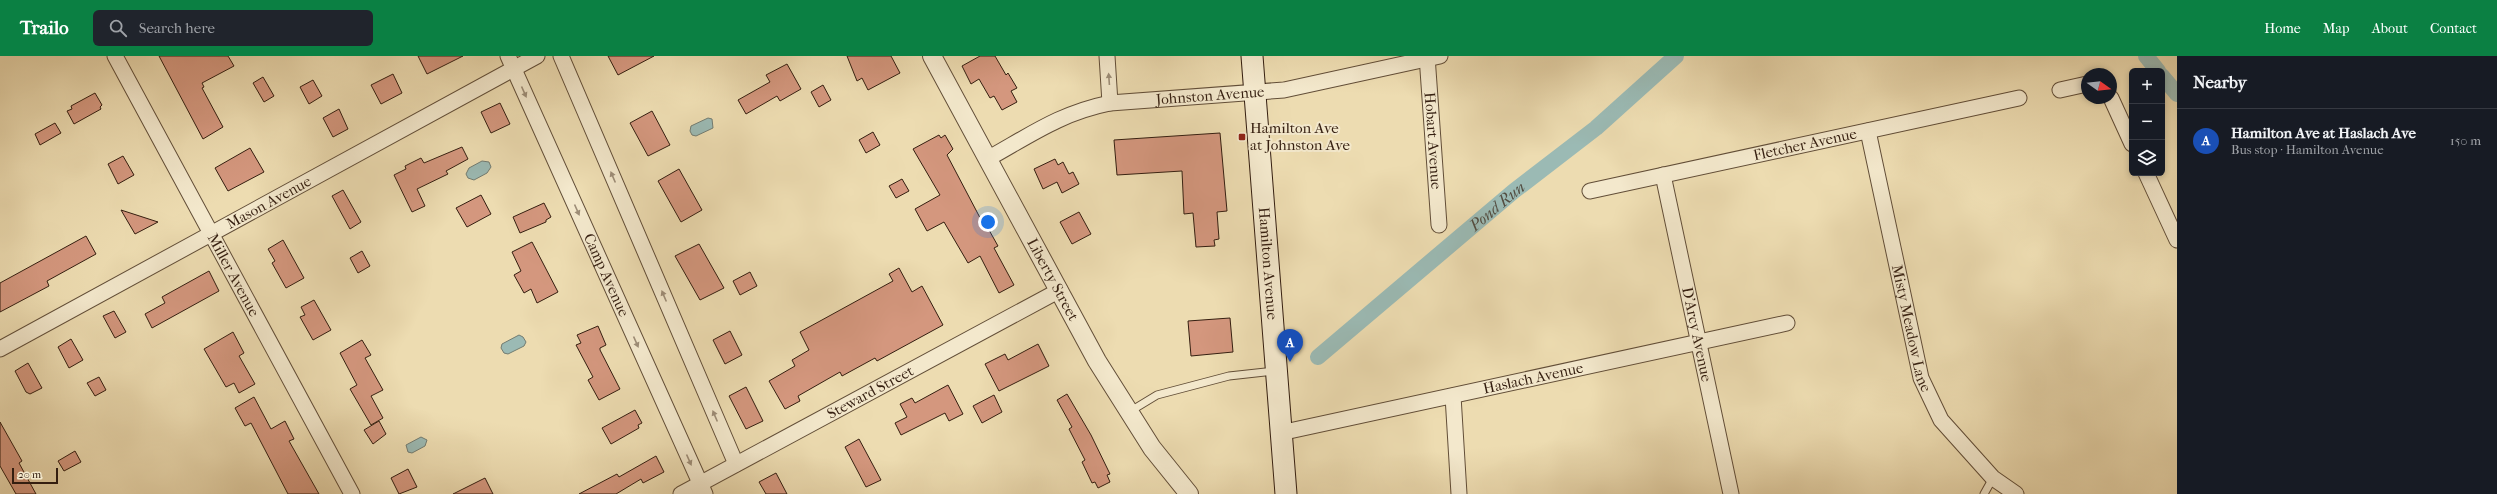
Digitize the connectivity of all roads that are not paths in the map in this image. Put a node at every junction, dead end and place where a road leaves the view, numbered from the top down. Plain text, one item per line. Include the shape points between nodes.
1 (115, 56) edge
2 (537, 56) edge
3 (561, 56) edge
4 (932, 56) edge
5 (1107, 56) edge
6 (1252, 56) edge
7 (1431, 57) edge
8 (511, 63) edge
9 (2081, 85) edge
10 (2060, 90) dead end
11 (1256, 94) junction
12 (2019, 98) dead end
13 (1110, 103) junction
14 (2114, 104) edge
15 (1868, 131) junction
16 (2130, 140) edge
17 (989, 158) junction
18 (1663, 175) junction
19 (2147, 176) edge
20 (1590, 191) dead end
21 (1439, 225) dead end
22 (211, 234) junction
23 (2177, 240) edge
24 (1060, 290) junction
25 (1787, 322) dead end
26 (1699, 342) junction
27 (0, 349) edge
28 (1275, 371) junction
29 (1453, 396) junction
30 (1128, 413) junction
31 (1280, 433) junction
32 (736, 464) junction
33 (1993, 478) junction
34 (702, 489) edge
35 (352, 494) edge
36 (681, 494) edge
37 (1189, 494) edge
38 (1286, 494) edge
39 (1459, 494) edge
40 (1731, 494) edge
41 (1984, 494) edge
42 (2016, 494) edge

1 - 22 street, Miller Avenue
2 - 8 street, Mason Avenue
32 -> 3 street
4 - 17 street, Liberty Street
13 -> 5 street
6 - 11 main road, Hamilton Avenue
7 - 11 street, Johnston Avenue
7 - 21 street, Hobart Avenue
8 - 22 street, Mason Avenue
8 -> 34 street, Camp Avenue
9 - 10 street
11 - 13 street, Johnston Avenue
11 - 28 main road, Hamilton Avenue
12 - 15 street, Fletcher Avenue
13 - 17 street, Johnston Avenue via 1083,108 1062,116
14 - 16 street
15 - 18 street, Fletcher Avenue
15 - 33 street, Misty Meadow Lane via 1922,378 1941,420
17 - 24 street, Liberty Street
18 - 20 street, Fletcher Avenue
18 - 26 street, D'Arcy Avenue
19 - 23 street
22 - 27 street, Mason Avenue
22 - 35 street, Miller Avenue
24 - 30 street, Liberty Street
24 - 32 street, Steward Street
25 - 26 street, Haslach Avenue
26 - 29 street, Haslach Avenue
26 - 40 street, D'Arcy Avenue
28 - 30 lane via 1229,376 1164,393
28 - 31 main road, Hamilton Avenue
29 - 31 street, Haslach Avenue
29 - 39 street
30 - 37 street, Liberty Street via 1174,478
31 - 38 main road, Hamilton Avenue
32 - 34 street, Steward Street
33 - 41 lane
33 - 42 street, Misty Meadow Lane
34 - 36 street, Steward Street

